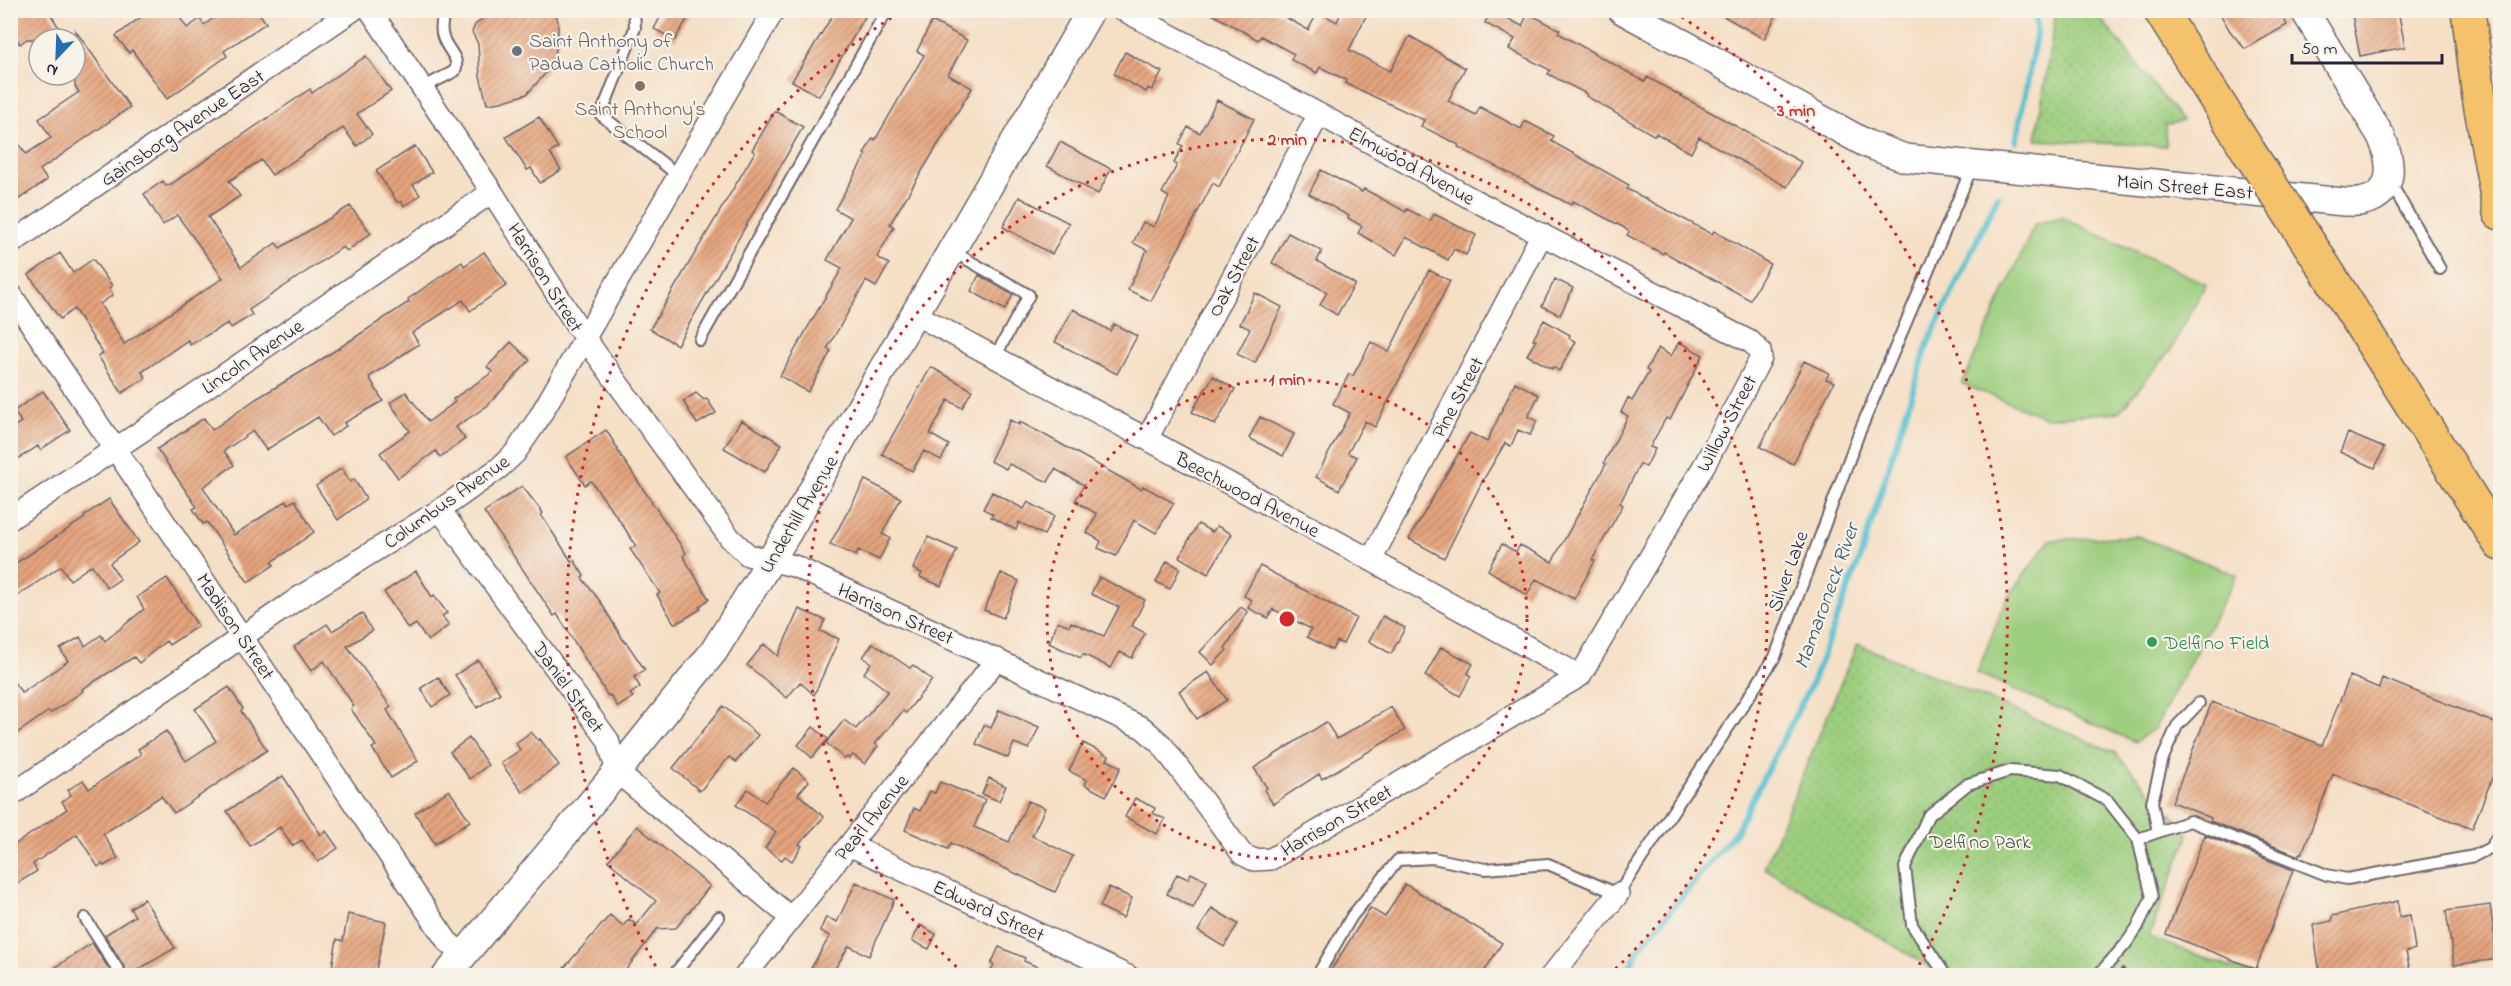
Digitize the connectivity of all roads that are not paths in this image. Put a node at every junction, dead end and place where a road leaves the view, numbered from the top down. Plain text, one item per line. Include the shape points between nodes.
1 (353, 10) edge
2 (370, 10) edge
3 (446, 10) edge
4 (634, 10) edge
5 (774, 10) edge
6 (887, 10) edge
7 (1091, 10) edge
8 (1123, 10) edge
9 (1622, 10) edge
10 (2160, 10) edge
11 (2304, 10) edge
12 (2468, 10) edge
13 (422, 88) junction
14 (1319, 114) junction
15 (1972, 166) junction
16 (679, 176) junction
17 (2388, 179) junction
18 (492, 192) junction
19 (2500, 213) edge
20 (1542, 234) junction
21 (10, 244) edge
22 (952, 251) junction
23 (2440, 269) dead end
24 (10, 293) edge
25 (915, 314) junction
26 (584, 337) junction
27 (700, 340) dead end
28 (995, 357) junction
29 (1147, 439) junction
30 (114, 448) junction
31 (440, 510) junction
32 (10, 519) edge
33 (2500, 544) edge
34 (1371, 560) junction
35 (771, 561) junction
36 (243, 636) junction
37 (997, 659) junction
38 (1580, 676) junction
39 (2199, 703) dead end
40 (617, 772) junction
41 (10, 796) edge
42 (2158, 832) junction
43 (2500, 833) edge
44 (2138, 839) junction
45 (849, 845) junction
46 (1618, 894) junction
47 (719, 916) dead end
48 (85, 918) dead end
49 (790, 918) junction
50 (455, 966) edge
51 (122, 975) edge
52 (673, 975) edge
53 (745, 975) edge
54 (1128, 975) edge
55 (1317, 975) edge
56 (1551, 975) edge
57 (1946, 975) edge
58 (2097, 975) edge

1 - 21 street, Gainsborg Avenue East
2 - 13 street, Harrison Street
3 - 13 lane via 442,37 458,63 455,71
4 - 16 lane via 635,28 601,115
5 - 16 street, Columbus Avenue
6 - 27 lane
7 - 22 street, Underhill Avenue
8 - 14 street, Elmwood Avenue
9 - 15 street, Main Street East via 1867,144 1905,158
10 - 33 highway, bridge
11 - 17 street via 2381,136 2391,168
12 - 19 highway
13 - 18 street, Harrison Street
14 - 20 street, Elmwood Avenue
14 - 29 street, Oak Street
15 - 17 street, Main Street East via 2344,202 2374,196
15 - 46 lane, Silver Lake via 1859,433 1775,657
16 - 26 street, Columbus Avenue
17 - 23 lane
18 - 26 street, Harrison Street
18 - 30 street, Lincoln Avenue
20 - 34 street, Pine Street
20 - 38 street, Willow Street via 1751,342 1761,358 1706,462
22 - 25 street, Underhill Avenue
22 - 28 lane via 1029,295
24 - 30 street, Madison Street
25 - 28 street, Beechwood Avenue
25 - 35 street, Underhill Avenue
26 - 31 street, Columbus Avenue via 515,453
26 - 35 street, Harrison Street via 730,538 748,555
28 - 29 street, Beechwood Avenue
29 - 34 street, Beechwood Avenue
30 - 32 street, Lincoln Avenue
30 - 36 street, Madison Street
31 - 36 street, Columbus Avenue
31 - 40 street, Daniel Street via 608,740
34 - 38 street, Beechwood Avenue
35 - 37 street, Harrison Street via 794,566
35 - 40 street, Underhill Avenue via 714,651
36 - 41 street, Columbus Avenue
36 - 50 street, Madison Street via 447,941
37 - 38 street, Harrison Street via 1154,735 1233,845 1254,860 1271,859
37 - 45 street, Pearl Avenue
39 - 42 lane via 2177,726 2163,758 2152,802
40 - 49 street
40 - 50 street, Underhill Avenue
42 - 43 lane via 2190,821 2327,875 2347,879 2474,856 2490,848
42 - 44 lane
44 - 57 lane via 2108,801 2060,775 2010,771 1968,784 1928,816 1905,867 1912,925
44 - 58 lane via 2152,897 2126,945
45 - 49 street, Pearl Avenue
45 - 54 street, Edward Street
46 - 55 lane via 1548,864 1485,869 1433,858 1398,860 1352,916
46 - 56 street
47 - 52 lane
48 - 51 lane
49 - 53 street, Pearl Avenue

